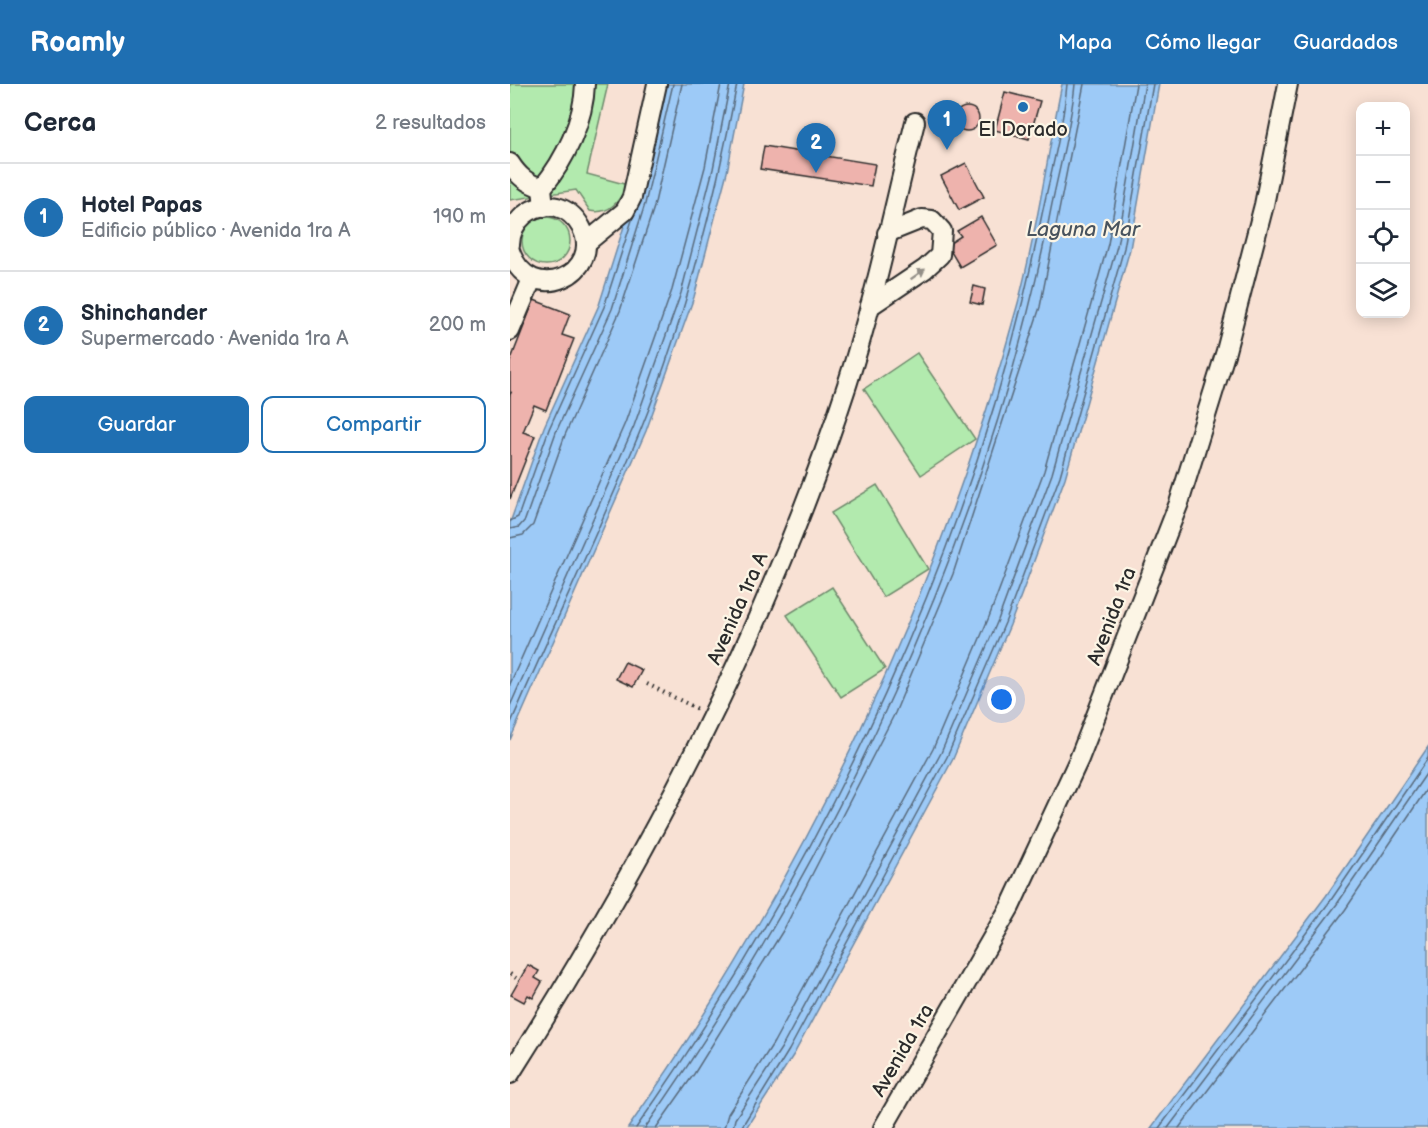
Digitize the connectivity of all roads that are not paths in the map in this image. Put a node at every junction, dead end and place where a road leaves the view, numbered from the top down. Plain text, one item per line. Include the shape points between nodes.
1 (585, 84) edge
2 (657, 84) edge
3 (1288, 84) edge
4 (915, 122) dead end
5 (510, 163) edge
6 (542, 188) junction
7 (544, 207) junction
8 (887, 233) junction
9 (586, 243) junction
10 (510, 245) edge
11 (510, 251) edge
12 (532, 279) junction
13 (870, 306) junction
14 (510, 331) edge
15 (510, 1074) edge
16 (883, 1128) edge

1 - 6 street via 574,133 555,172
2 - 9 street via 632,197 625,211
3 - 16 street, Avenida 1ra via 1264,205 1232,329 1170,525 1079,759 1010,907
4 - 8 street, Avenida 1ra A
5 - 6 street via 528,183
6 - 7 street
7 - 9 street via 556,207 573,216
7 - 10 street via 522,217 514,226
8 - 13 street, Avenida 1ra A
13 -> 8 street via 925,269 942,249 942,231 932,220 922,219
9 - 12 street via 578,267 569,276 545,282
11 - 12 street via 514,263
12 - 14 street
13 - 15 street, Avenida 1ra A via 847,387 800,520 712,716 626,881

